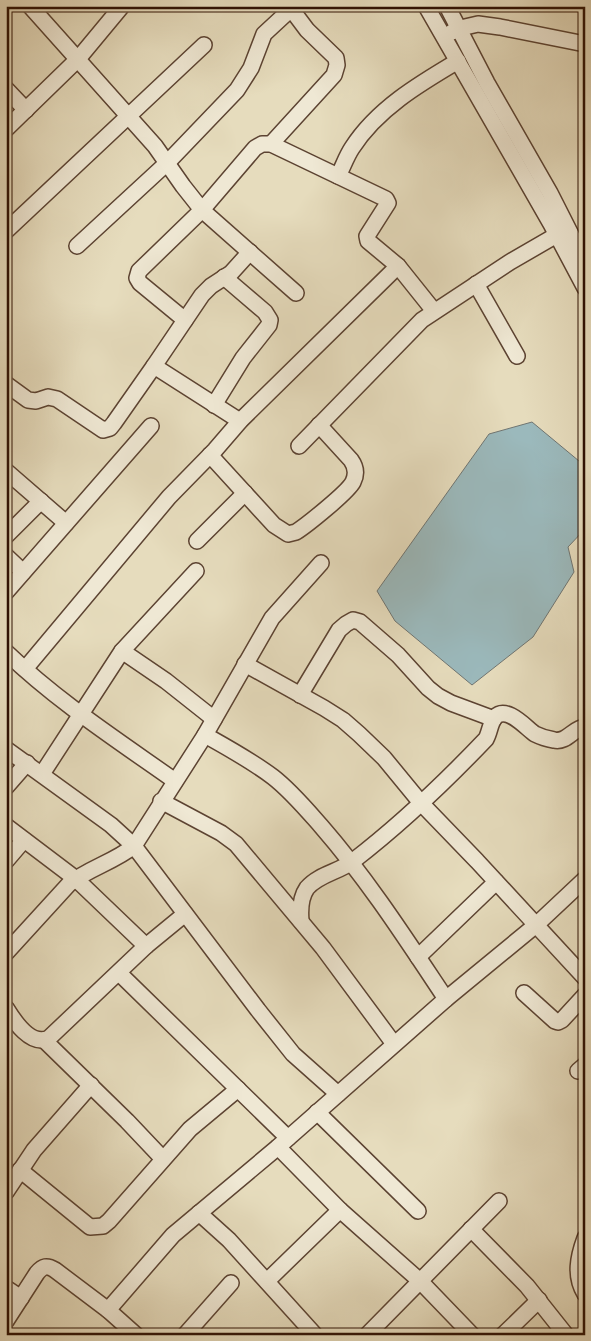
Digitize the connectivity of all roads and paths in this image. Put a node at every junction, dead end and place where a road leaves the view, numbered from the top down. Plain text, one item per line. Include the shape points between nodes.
1 (30, 6) edge
2 (426, 6) edge
3 (447, 6) edge
4 (290, 7) edge
5 (117, 8) edge
6 (460, 29) junction
7 (444, 35) junction
8 (585, 44) edge
9 (204, 45) dead end
10 (78, 60) junction
11 (458, 61) junction
12 (6, 89) edge
13 (26, 110) junction
14 (128, 115) junction
15 (6, 129) edge
16 (271, 144) junction
17 (167, 163) junction
18 (338, 176) junction
19 (202, 210) junction
20 (6, 231) edge
21 (562, 232) junction
22 (77, 246) dead end
23 (250, 252) junction
24 (583, 256) edge
25 (398, 266) junction
26 (224, 277) junction
27 (476, 284) junction
28 (585, 288) edge
29 (296, 293) dead end
30 (434, 311) junction
31 (185, 320) junction
32 (517, 356) dead end
33 (154, 366) junction
34 (6, 384) edge
35 (214, 405) junction
36 (240, 422) junction
37 (151, 426) dead end
38 (318, 426) junction
39 (299, 446) dead end
40 (210, 455) junction
41 (6, 471) edge
42 (245, 493) junction
43 (41, 501) junction
44 (66, 523) junction
45 (6, 536) edge
46 (197, 541) dead end
47 (6, 556) edge
48 (321, 563) dead end
49 (196, 571) dead end
50 (23, 572) junction
51 (6, 592) edge
52 (122, 651) junction
53 (6, 652) edge
54 (245, 664) junction
55 (25, 669) junction
56 (300, 695) junction
57 (80, 714) junction
58 (214, 719) junction
59 (494, 719) junction
60 (585, 727) edge
61 (205, 735) junction
62 (6, 749) edge
63 (26, 763) junction
64 (42, 774) junction
65 (175, 780) junction
66 (6, 787) edge
67 (161, 802) junction
68 (421, 803) junction
69 (6, 826) edge
70 (24, 840) junction
71 (134, 846) junction
72 (6, 861) edge
73 (352, 863) junction
74 (76, 879) junction
75 (585, 879) edge
76 (496, 882) junction
77 (185, 914) junction
78 (301, 921) junction
79 (536, 925) junction
80 (146, 946) junction
81 (6, 952) edge
82 (418, 957) junction
83 (119, 973) junction
84 (585, 978) edge
85 (524, 993) dead end
86 (585, 995) edge
87 (446, 999) junction
88 (8, 1016) edge
89 (44, 1040) junction
90 (394, 1044) junction
91 (91, 1085) junction
92 (238, 1089) junction
93 (338, 1094) junction
94 (317, 1112) junction
95 (283, 1143) junction
96 (163, 1159) junction
97 (20, 1170) junction
98 (6, 1192) edge
99 (499, 1201) dead end
100 (340, 1210) junction
101 (418, 1211) dead end
102 (199, 1213) junction
103 (471, 1229) junction
104 (585, 1238) edge
105 (267, 1281) junction
106 (420, 1282) junction
107 (231, 1283) dead end
108 (6, 1288) edge
109 (585, 1294) edge
110 (21, 1298) junction
111 (540, 1300) junction
112 (108, 1310) junction
113 (6, 1321) edge
114 (311, 1333) edge
115 (136, 1335) edge
116 (185, 1335) edge
117 (367, 1335) edge
118 (472, 1335) edge
119 (503, 1335) edge
120 (566, 1335) edge

1 - 10 street
2 - 7 street
3 - 6 street
4 - 16 street via 336,58 337,65 334,75
4 - 17 street via 264,34 251,68 237,90
5 - 10 street
6 - 7 street
6 - 8 street via 478,24
6 - 21 street
7 - 11 street
9 - 14 street
10 - 13 street
10 - 14 street
11 - 18 street via 392,105 358,139
11 - 21 street
12 - 13 street
13 - 15 street
14 - 17 street
14 - 20 street
16 - 18 street
16 - 19 street via 255,148
17 - 19 street
17 - 22 street
18 - 25 street via 386,199 388,203 367,236 368,241
19 - 23 street
19 - 31 street via 139,271 137,278
21 - 24 street
21 - 27 street
21 - 28 street
23 - 26 street
23 - 29 street
25 - 30 street
25 - 36 street
26 - 31 street via 211,286
26 - 35 street via 266,312 270,320
27 - 30 street
27 - 32 street
30 - 38 street
31 - 33 street
33 - 34 street via 114,423 103,430 58,399 28,400
33 - 35 street
35 - 36 street
36 - 40 street
37 - 44 street
38 - 39 street
38 - 42 street via 355,465 356,474 350,487 301,528 288,534 274,526
40 - 42 street
40 - 55 street via 169,497
41 - 43 street
42 - 46 street
43 - 44 street
43 - 45 street
44 - 50 street
47 - 50 street
48 - 54 street via 276,612
49 - 52 street
50 - 51 street
52 - 57 street
52 - 58 street
53 - 55 street
54 - 56 street
54 - 58 street
55 - 57 street
56 - 59 street via 339,630 353,620 377,635 438,696
56 - 68 street via 359,734 384,758
57 - 64 street
57 - 65 street
58 - 61 street
59 - 60 street via 498,715 511,716 535,734 557,741
59 - 68 street via 486,739
61 - 65 street
61 - 73 street via 284,787
62 - 63 street
63 - 64 street
63 - 66 street
64 - 71 street
65 - 67 street
67 - 71 street
67 - 78 street via 222,833 236,844
68 - 73 street
68 - 76 street
69 - 70 street
70 - 72 street
70 - 74 street
71 - 74 street
71 - 77 street
73 - 78 street via 323,876 307,888 300,904
73 - 82 street
74 - 80 street
74 - 81 street
75 - 79 street
76 - 79 street
76 - 82 street
77 - 80 street
77 - 93 street via 293,1054
78 - 90 street
79 - 84 street
79 - 87 street
80 - 83 street
82 - 87 street
83 - 89 street
83 - 92 street
85 - 86 street via 558,1022
87 - 90 street
88 - 89 street via 29,1035
89 - 91 street
90 - 93 street
91 - 96 street
91 - 97 street
92 - 95 street
92 - 96 street via 190,1130
93 - 94 street
94 - 95 street
94 - 101 street
95 - 100 street
95 - 102 street
96 - 97 street via 109,1221 96,1227 90,1227 75,1216
97 - 98 street
99 - 103 street
100 - 105 street
100 - 106 street
102 - 105 street
102 - 112 street via 173,1235
103 - 106 street
103 - 111 street
104 - 109 street via 578,1268
105 - 114 street
106 - 117 street
106 - 118 street
107 - 116 street
108 - 110 street
110 - 112 street via 37,1273 46,1266
110 - 113 street
111 - 119 street
111 - 120 street
112 - 115 street

